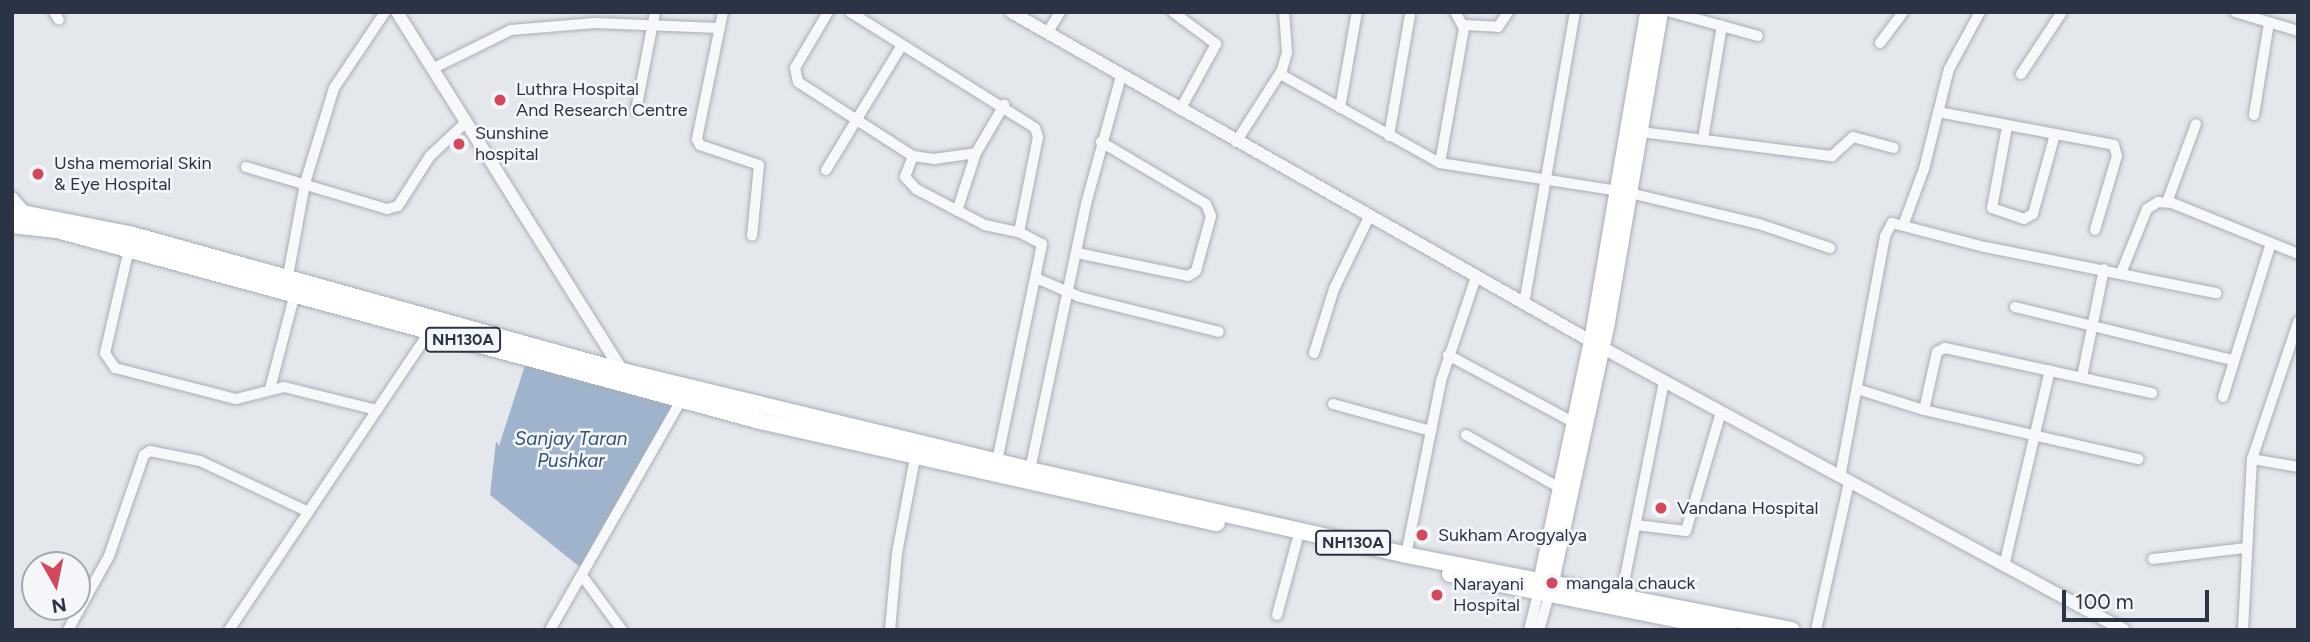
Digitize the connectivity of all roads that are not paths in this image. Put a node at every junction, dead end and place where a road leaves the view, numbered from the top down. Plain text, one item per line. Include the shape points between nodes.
1 (384, 12) edge
2 (397, 12) edge
3 (723, 12) edge
4 (828, 12) edge
5 (850, 12) edge
6 (1011, 12) edge
7 (1060, 12) edge
8 (1173, 12) edge
9 (1284, 12) edge
10 (1357, 12) edge
11 (1455, 12) edge
12 (1508, 12) edge
13 (1575, 12) edge
14 (1647, 12) edge
15 (1661, 12) edge
16 (1671, 12) edge
17 (1903, 12) edge
18 (1980, 12) edge
19 (2062, 12) edge
20 (2235, 12) edge
21 (1410, 15) dead end
22 (654, 18) edge
23 (2269, 22) junction
24 (1464, 25) junction
25 (1722, 26) junction
26 (719, 28) junction
27 (2298, 31) edge
28 (1046, 33) junction
29 (1758, 36) dead end
30 (1880, 43) dead end
31 (902, 45) junction
32 (432, 69) junction
33 (1280, 74) junction
34 (2021, 74) dead end
35 (1121, 76) junction
36 (1003, 105) junction
37 (1340, 108) junction
38 (636, 110) dead end
39 (1180, 110) junction
40 (1938, 113) junction
41 (2255, 115) dead end
42 (857, 120) junction
43 (465, 123) junction
44 (2196, 124) dead end
45 (2007, 127) junction
46 (1641, 132) junction
47 (2055, 134) junction
48 (1389, 136) junction
49 (1703, 139) junction
50 (1101, 142) junction
51 (1236, 142) junction
52 (1894, 148) dead end
53 (976, 153) junction
54 (913, 156) junction
55 (1440, 163) junction
56 (246, 167) dead end
57 (826, 170) dead end
58 (1545, 178) junction
59 (305, 183) junction
60 (1624, 192) junction
61 (12, 198) edge
62 (2167, 202) junction
63 (957, 211) junction
64 (1369, 217) junction
65 (17, 221) edge
66 (1904, 223) junction
67 (2095, 230) dead end
68 (1019, 232) junction
69 (752, 236) dead end
70 (2271, 243) junction
71 (1830, 248) dead end
72 (129, 249) junction
73 (1077, 253) junction
74 (2298, 254) edge
75 (2104, 269) junction
76 (2121, 273) junction
77 (288, 276) junction
78 (1476, 277) junction
79 (1036, 278) junction
80 (295, 293) junction
81 (1069, 293) junction
82 (2217, 293) dead end
83 (1524, 304) junction
84 (2015, 307) dead end
85 (2298, 322) edge
86 (2092, 324) junction
87 (430, 331) junction
88 (1219, 332) dead end
89 (1597, 345) junction
90 (1314, 353) dead end
91 (1448, 355) junction
92 (2233, 360) junction
93 (2050, 370) junction
94 (622, 371) junction
95 (2082, 377) junction
96 (1664, 381) junction
97 (270, 389) junction
98 (1857, 389) junction
99 (2152, 393) dead end
100 (2223, 397) dead end
101 (682, 400) junction
102 (1333, 404) dead end
103 (1924, 410) junction
104 (377, 411) junction
105 (1721, 412) junction
106 (1573, 422) junction
107 (1431, 431) junction
108 (1466, 435) dead end
109 (2037, 437) junction
110 (916, 447) junction
111 (2138, 459) dead end
112 (2252, 459) junction
113 (996, 461) junction
114 (2298, 467) edge
115 (1030, 470) junction
116 (1844, 479) junction
117 (1560, 488) junction
118 (309, 512) junction
119 (1218, 518) junction
120 (1636, 525) junction
121 (1297, 541) junction
122 (2245, 548) junction
123 (1406, 555) junction
124 (2153, 559) dead end
125 (2004, 566) junction
126 (583, 577) junction
127 (1545, 588) junction
128 (1621, 597) junction
129 (1278, 615) dead end
130 (1658, 623) edge
131 (1772, 628) edge
132 (68, 630) edge
133 (229, 630) edge
134 (550, 630) edge
135 (622, 630) edge
136 (890, 630) edge
137 (1529, 630) edge
138 (1539, 630) edge
139 (1730, 630) edge
140 (1792, 630) edge
141 (1815, 630) edge
142 (2124, 630) edge
143 (2242, 630) edge

1 - 59 street via 337,80
2 - 32 street
3 - 26 street
4 - 42 street via 794,68 796,78
5 - 31 street
6 - 28 street
7 - 28 street
8 - 39 street via 1216,44
9 - 33 street via 1287,52
10 - 37 street
11 - 24 street
12 - 24 street via 1498,27
13 - 58 street
14 - 60 main road
15 - 46 main road
16 - 25 street
17 - 30 street
18 - 40 street via 1949,69
19 - 34 street
20 - 23 street
21 - 48 street
22 - 26 street
22 - 32 street via 511,30
22 - 38 street
23 - 27 street
23 - 41 street
24 - 55 street
25 - 29 street
25 - 49 street
26 - 69 street via 697,139 700,145 759,165
28 - 35 street
31 - 36 street
31 - 42 street
32 - 43 street
33 - 37 street
33 - 51 street
35 - 39 street
35 - 50 street
36 - 53 street
36 - 68 street via 1038,134
37 - 48 street
39 - 51 street
40 - 45 street
40 - 66 street
42 - 54 street
42 - 57 street
43 - 59 street via 430,156 398,205 381,209
43 - 94 street
44 - 62 street
45 - 47 street
45 - 47 street via 1992,208 2024,219 2033,214
46 - 49 street
46 - 60 main road
47 - 67 street via 2106,142 2118,149
48 - 55 street
49 - 52 street via 1832,156 1853,137
50 - 73 street
50 - 73 street via 1206,204 1211,216 1196,271 1188,276
51 - 64 street
53 - 54 street via 934,159
53 - 63 street
54 - 63 street via 907,179
55 - 58 street
56 - 59 street
58 - 60 street
58 - 83 street
59 - 77 street
60 - 71 street via 1773,228
60 - 89 main road
61 - 65 street
62 - 70 street
62 - 76 street via 2155,202 2147,209
63 - 68 street via 985,225
64 - 78 street
64 - 90 street via 1334,289
65 - 72 highway, NH130A
65 - 77 highway, NH130A
66 - 75 street via 1985,247
66 - 98 street via 1894,222 1887,229
68 - 79 street via 1042,244
70 - 74 street
70 - 92 street
72 - 80 highway, NH130A
72 - 97 street via 105,354 110,365 236,399
73 - 81 street
75 - 76 street
75 - 86 street
76 - 82 street
77 - 94 highway, NH130A
78 - 83 street
78 - 91 street
79 - 81 street
79 - 113 street
80 - 87 highway, NH130A
80 - 97 street
81 - 88 street
81 - 115 street
83 - 89 street
84 - 86 street
85 - 112 street
86 - 92 street
86 - 95 street
87 - 101 highway, NH130A
87 - 104 street
89 - 96 street
89 - 106 main road
89 - 127 main road
91 - 106 street
91 - 107 street
92 - 100 street
93 - 95 street
93 - 103 street via 1942,348 1937,352
93 - 109 street
94 - 110 highway, NH130A
95 - 99 street
96 - 105 street
96 - 120 street
97 - 104 street via 284,387
98 - 103 street
98 - 116 street
101 - 110 highway, NH130A
101 - 126 street
102 - 107 street
103 - 109 street
104 - 118 street
105 - 116 street
105 - 120 street via 1686,531
106 - 117 main road
107 - 123 street
108 - 117 street
109 - 111 street
109 - 125 street
110 - 113 highway, NH130A
110 - 119 highway, NH130A
110 - 136 street via 897,553
112 - 114 street
112 - 122 street
113 - 115 highway, NH130A
115 - 119 highway, NH130A
116 - 125 street
116 - 141 street
117 - 127 main road
118 - 132 street via 200,461 150,451 144,455 109,556
118 - 133 street
119 - 121 highway, NH130A
119 - 123 highway, NH130A
120 - 128 street
121 - 127 highway, NH130A
121 - 129 street
122 - 124 street
122 - 143 street
123 - 127 highway, NH130A
125 - 142 street
126 - 134 street
126 - 135 street
127 - 128 highway, NH130A
127 - 130 highway, NH130A
127 - 137 street
127 - 138 street
128 - 131 highway, NH130A
130 - 139 highway, NH130A
131 - 140 highway, NH130A

